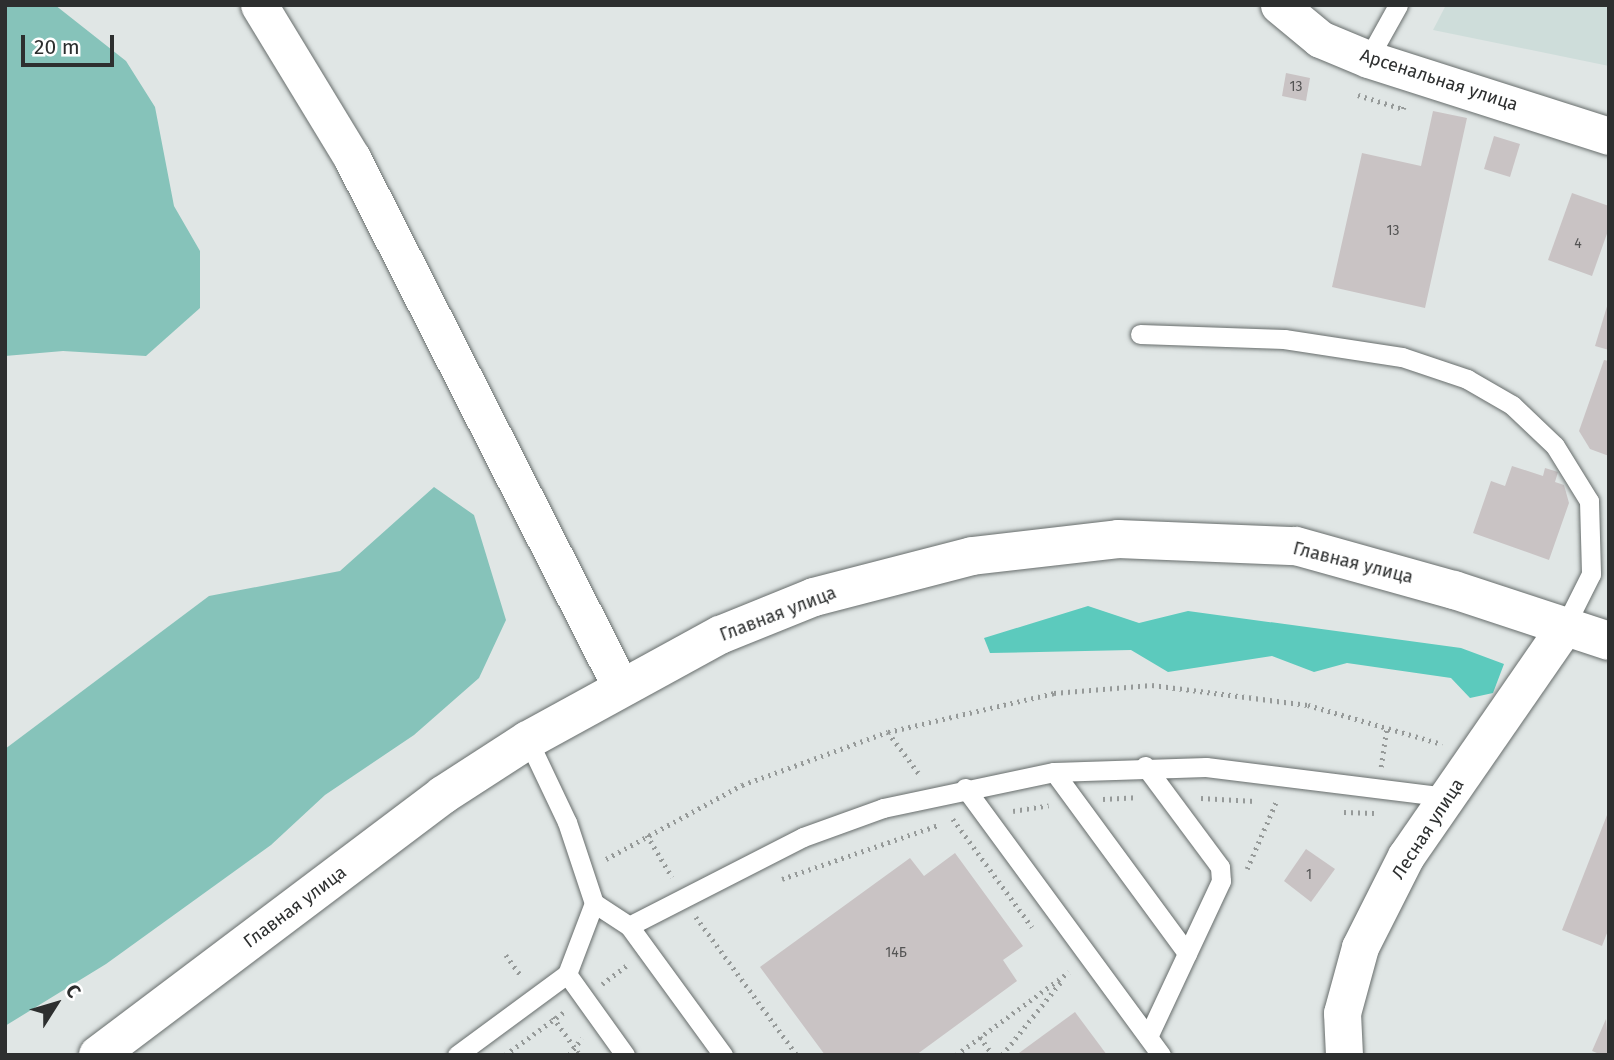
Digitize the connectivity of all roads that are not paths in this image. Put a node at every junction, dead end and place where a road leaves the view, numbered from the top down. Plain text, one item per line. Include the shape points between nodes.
1 (260, 5) edge
2 (1279, 5) edge
3 (1398, 5) edge
4 (1368, 59) junction
5 (1609, 136) edge
6 (1140, 334) dead end
7 (1565, 626) junction
8 (1609, 641) edge
9 (621, 687) junction
10 (528, 740) junction
11 (1146, 766) junction
12 (1054, 772) junction
13 (965, 788) junction
14 (1446, 797) junction
15 (594, 902) junction
16 (629, 926) junction
17 (1187, 953) junction
18 (566, 974) junction
19 (1148, 1037) junction
20 (464, 1053) edge
21 (98, 1055) edge
22 (625, 1055) edge
23 (723, 1055) edge
24 (1161, 1055) edge
25 (1344, 1055) edge

1 - 9 street via 352,158
2 - 4 street, Арсенальная улица via 1320,39
3 - 4 lane
4 - 5 street, Арсенальная улица
6 - 7 lane via 1284,339 1402,357 1467,379 1512,405 1555,446 1589,501 1591,574
7 - 8 main road, Главная улица
7 - 9 main road, Главная улица via 1296,546 1118,539 972,556 814,597 720,635
7 - 14 street, Лесная улица
9 - 10 main road, Главная улица
10 - 15 lane
10 - 21 main road, Главная улица via 443,795
11 - 12 lane
11 - 14 lane via 1293,774
11 - 17 lane via 1220,867 1221,881
12 - 13 lane
12 - 17 lane
13 - 16 lane via 803,836
13 - 19 lane
14 - 25 street, Лесная улица via 1406,856 1360,947 1342,1013
15 - 16 lane
15 - 18 lane
16 - 23 lane
17 - 19 lane
18 - 20 lane
18 - 22 lane
19 - 24 lane

